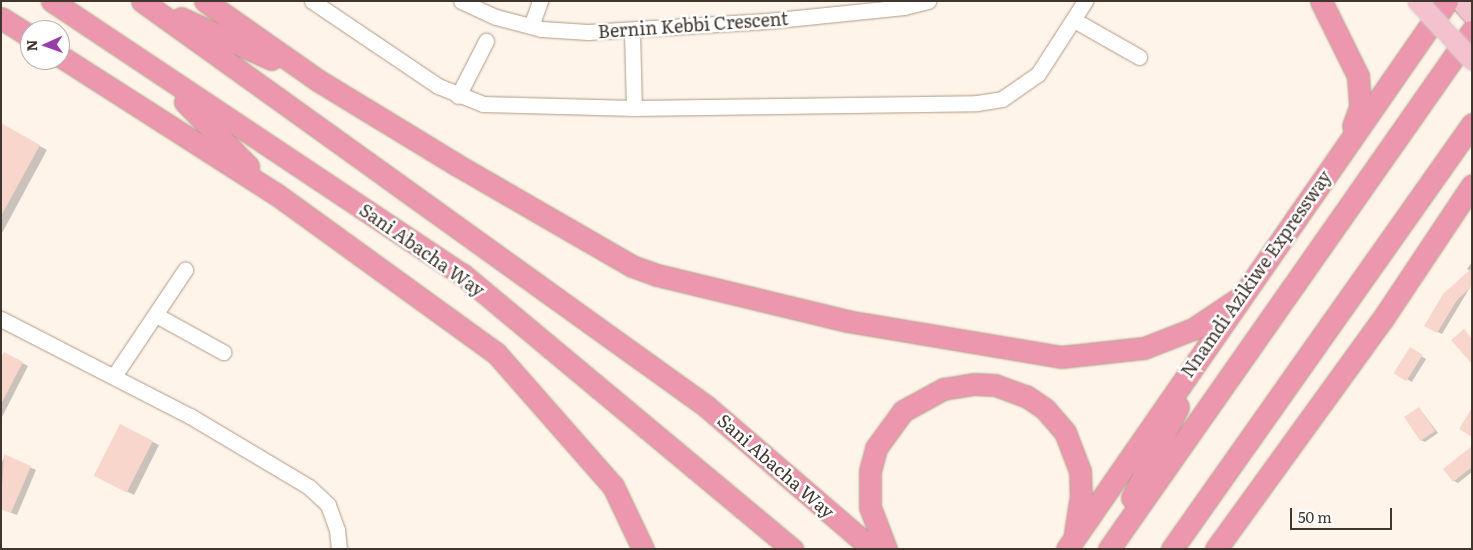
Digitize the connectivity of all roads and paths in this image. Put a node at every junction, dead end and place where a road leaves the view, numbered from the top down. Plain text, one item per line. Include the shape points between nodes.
1 (52, 1) edge
2 (144, 1) edge
3 (206, 1) edge
4 (312, 1) edge
5 (461, 1) edge
6 (540, 1) edge
7 (928, 1) edge
8 (1085, 1) edge
9 (1322, 1) edge
10 (1417, 1) edge
11 (1447, 1) edge
12 (1460, 1) edge
13 (1472, 15) edge
14 (1, 18) edge
15 (1074, 20) junction
16 (531, 26) junction
17 (20, 30) edge
18 (1472, 31) edge
19 (632, 32) junction
20 (486, 41) dead end
21 (1139, 57) dead end
22 (1472, 60) edge
23 (70, 62) edge
24 (155, 72) junction
25 (319, 81) junction
26 (458, 96) junction
27 (634, 108) junction
28 (1472, 124) edge
29 (1337, 159) junction
30 (1472, 186) edge
31 (276, 194) junction
32 (1472, 196) edge
33 (1439, 232) junction
34 (185, 270) dead end
35 (1238, 299) junction
36 (156, 315) junction
37 (1, 319) edge
38 (1215, 333) junction
39 (223, 352) dead end
40 (114, 376) junction
41 (1228, 531) junction
42 (1070, 544) edge
43 (339, 549) edge
44 (643, 549) edge
45 (792, 549) edge
46 (872, 549) edge
47 (886, 549) edge
48 (1108, 549) edge
49 (1172, 549) edge
50 (1210, 549) edge
51 (1216, 549) edge

1 - 24 highway, Sani Abacha Way
2 - 25 highway
2 - 46 highway, Sani Abacha Way via 706,406
3 - 25 highway
4 - 26 street
5 - 16 street, Bernin Kebbi Crescent via 496,17
6 - 16 street
7 - 19 street, Bernin Kebbi Crescent via 844,14
8 - 15 street
9 - 29 highway via 1352,60 1362,92 1355,123
10 - 22 main road, bridge
11 - 29 highway, Nnamdi Azikiwe Expressway
12 - 13 main road
14 - 17 highway
15 - 21 street
15 - 27 street via 1038,74 1002,99 977,103
16 - 19 street, Bernin Kebbi Crescent via 588,32
18 - 48 highway
19 - 27 street
20 - 26 street
23 - 31 highway
24 - 31 highway
24 - 45 highway, Sani Abacha Way via 462,274
25 - 35 highway via 632,266 658,276 838,319 1070,356 1144,348 1193,329
26 - 27 street via 482,104
28 - 49 highway
29 - 35 highway, Nnamdi Azikiwe Expressway
30 - 33 highway
31 - 44 highway via 496,353 613,486
32 - 33 highway
33 - 41 highway via 1382,320
34 - 36 street
35 - 38 highway, Nnamdi Azikiwe Expressway
36 - 39 street
36 - 40 street
37 - 40 street
38 - 42 highway, Nnamdi Azikiwe Expressway
38 - 48 highway
40 - 43 street via 309,487 328,505 337,530
41 - 50 highway
41 - 51 highway
42 - 47 highway via 1081,495 1080,471 1065,432 1045,409 1026,396 995,385 975,384 943,389 903,411 876,448 870,471 870,507

